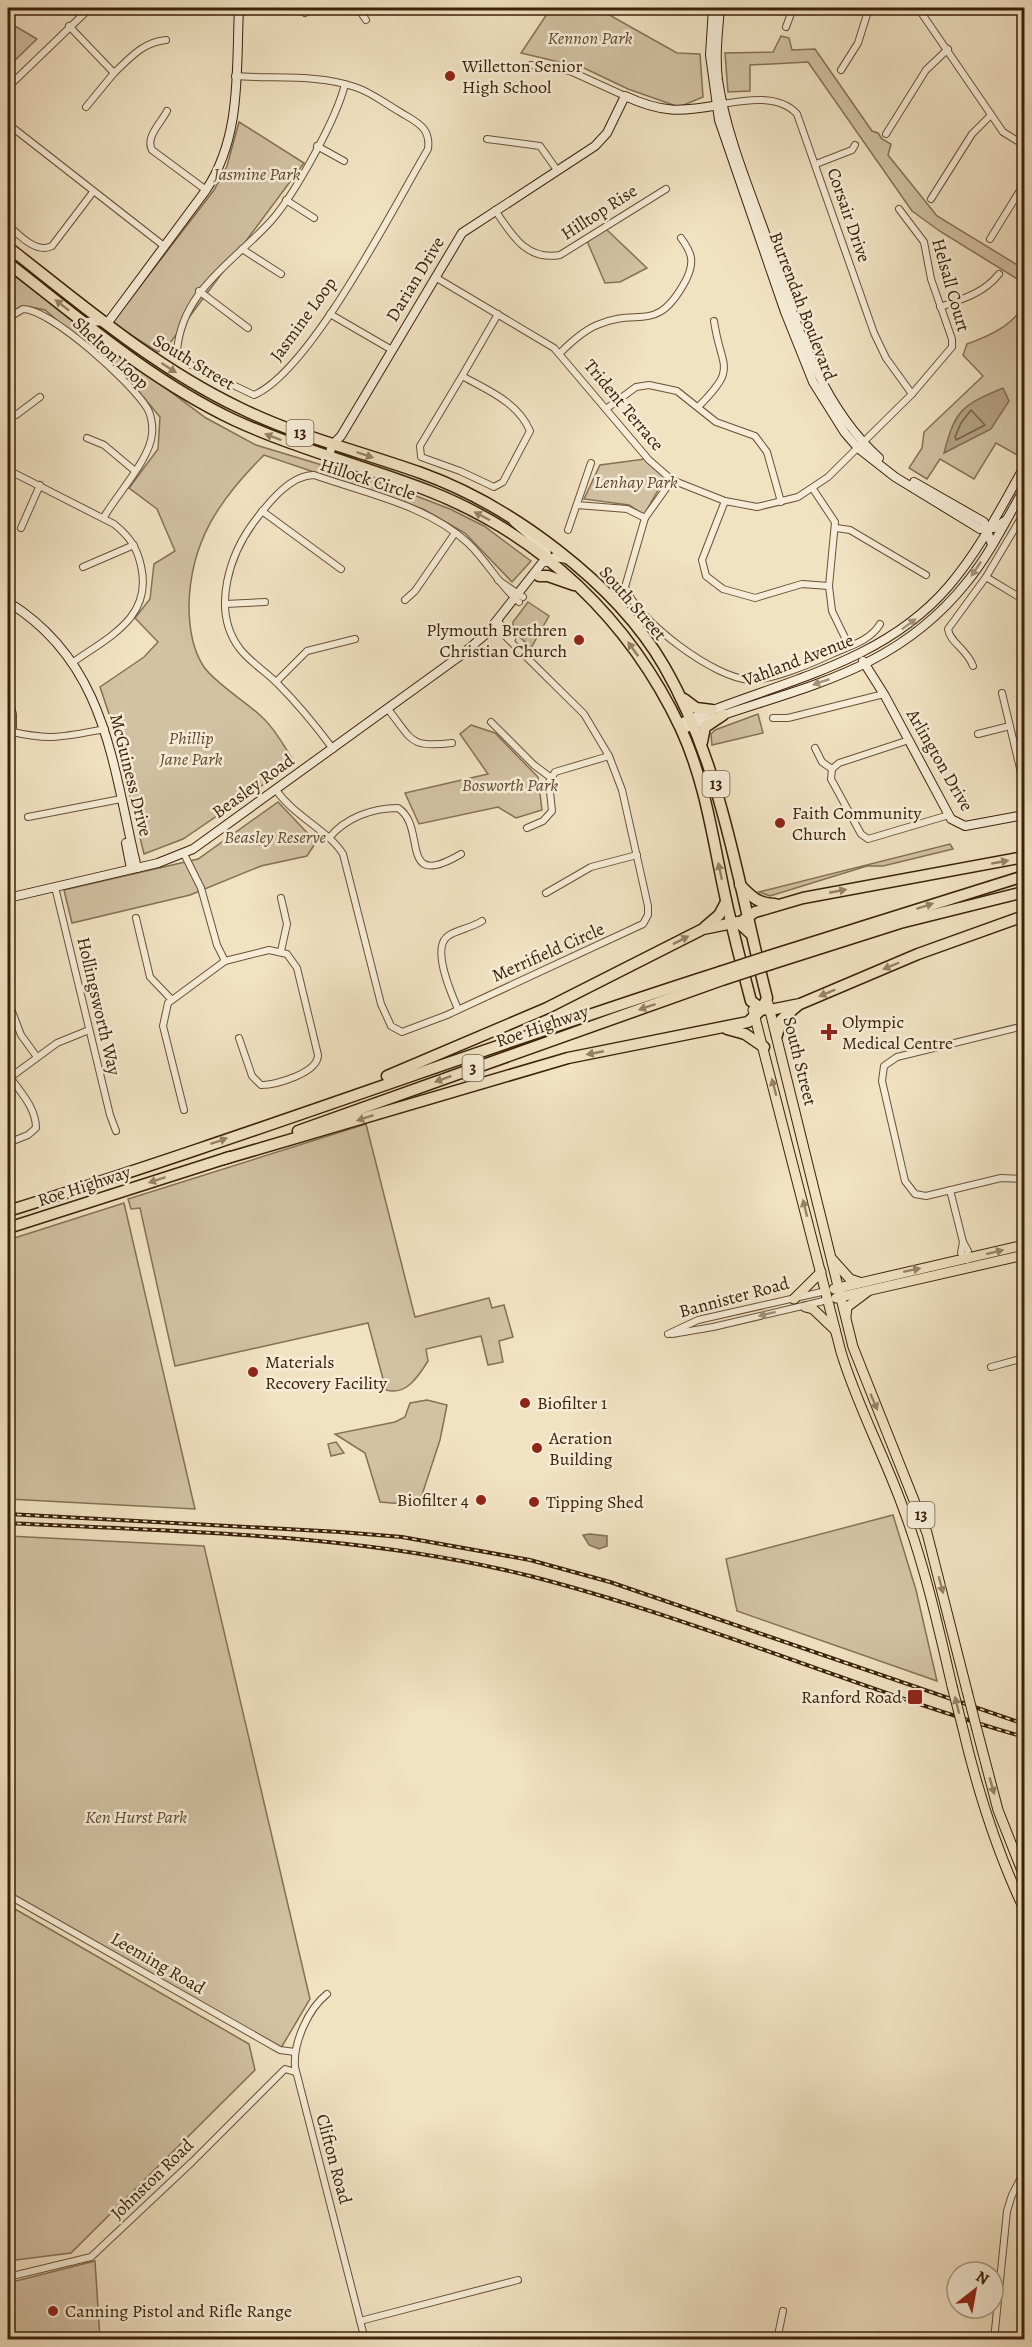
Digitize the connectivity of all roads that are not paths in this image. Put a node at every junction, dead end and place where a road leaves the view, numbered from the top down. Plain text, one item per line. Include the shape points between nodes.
1 (90, 8) edge
2 (239, 8) edge
3 (312, 8) edge
4 (358, 8) edge
5 (713, 8) edge
6 (720, 8) edge
7 (793, 8) edge
8 (869, 8) edge
9 (918, 8) edge
10 (305, 13) dead end
11 (366, 20) dead end
12 (69, 26) junction
13 (786, 27) dead end
14 (166, 40) dead end
15 (948, 49) junction
16 (531, 65) dead end
17 (841, 70) dead end
18 (114, 73) junction
19 (236, 76) junction
20 (345, 84) junction
21 (8, 87) edge
22 (625, 96) junction
23 (719, 105) junction
24 (86, 106) dead end
25 (167, 111) dead end
26 (991, 116) junction
27 (8, 124) edge
28 (886, 134) dead end
29 (487, 139) dead end
30 (855, 145) dead end
31 (1024, 145) edge
32 (317, 146) junction
33 (344, 161) dead end
34 (816, 164) junction
35 (557, 170) junction
36 (1024, 184) edge
37 (666, 189) dead end
38 (206, 190) junction
39 (93, 192) junction
40 (931, 199) dead end
41 (286, 201) junction
42 (900, 209) dead end
43 (495, 210) junction
44 (314, 218) dead end
45 (8, 225) edge
46 (681, 238) dead end
47 (990, 239) dead end
48 (164, 246) junction
49 (8, 247) edge
50 (242, 249) junction
51 (8, 263) edge
52 (281, 274) dead end
53 (999, 274) dead end
54 (435, 277) junction
55 (199, 291) junction
56 (940, 307) junction
57 (330, 314) junction
58 (498, 314) junction
59 (8, 318) edge
60 (714, 321) dead end
61 (83, 322) junction
62 (104, 322) junction
63 (248, 328) dead end
64 (108, 342) junction
65 (392, 350) junction
66 (560, 353) junction
67 (462, 376) junction
68 (912, 394) junction
69 (40, 397) dead end
70 (698, 407) junction
71 (606, 409) junction
72 (8, 417) edge
73 (87, 438) dead end
74 (861, 445) junction
75 (335, 448) junction
76 (591, 463) dead end
77 (1024, 467) edge
78 (8, 470) edge
79 (135, 471) junction
80 (672, 480) junction
81 (40, 485) junction
82 (813, 489) junction
83 (1024, 489) edge
84 (725, 501) junction
85 (781, 502) junction
86 (577, 505) junction
87 (262, 511) junction
88 (1024, 514) edge
89 (510, 516) junction
90 (104, 517) junction
91 (645, 518) junction
92 (1006, 519) junction
93 (21, 528) dead end
94 (836, 528) junction
95 (568, 530) dead end
96 (988, 530) junction
97 (454, 533) junction
98 (135, 545) junction
99 (992, 545) junction
100 (549, 559) junction
101 (570, 560) junction
102 (83, 567) dead end
103 (341, 569) dead end
104 (926, 575) dead end
105 (539, 576) junction
106 (986, 577) junction
107 (828, 586) junction
108 (584, 591) junction
109 (519, 598) junction
110 (405, 600) dead end
111 (1024, 600) edge
112 (8, 602) edge
113 (265, 602) dead end
114 (225, 604) junction
115 (880, 624) dead end
116 (498, 625) junction
117 (356, 639) dead end
118 (849, 646) junction
119 (862, 654) junction
120 (72, 663) junction
121 (868, 664) junction
122 (973, 666) dead end
123 (276, 682) junction
124 (1002, 693) dead end
125 (884, 694) junction
126 (8, 696) edge
127 (681, 698) junction
128 (387, 708) junction
129 (717, 712) junction
130 (773, 718) dead end
131 (693, 722) junction
132 (490, 723) dead end
133 (1010, 726) junction
134 (680, 727) junction
135 (103, 729) junction
136 (10, 732) edge
137 (978, 734) dead end
138 (909, 740) junction
139 (452, 743) dead end
140 (702, 743) junction
141 (814, 748) dead end
142 (331, 750) junction
143 (609, 756) junction
144 (832, 769) junction
145 (550, 777) junction
146 (1024, 785) edge
147 (278, 788) junction
148 (119, 799) junction
149 (1024, 813) edge
150 (949, 815) junction
151 (28, 817) dead end
152 (527, 828) dead end
153 (329, 838) junction
154 (184, 854) junction
155 (461, 854) dead end
156 (637, 855) junction
157 (1024, 857) edge
158 (134, 868) junction
159 (1024, 876) edge
160 (740, 885) junction
161 (55, 887) junction
162 (1024, 892) edge
163 (546, 893) dead end
164 (8, 898) edge
165 (281, 898) dead end
166 (726, 902) junction
167 (781, 904) junction
168 (1024, 916) edge
169 (136, 918) dead end
170 (739, 920) junction
171 (482, 921) dead end
172 (703, 929) junction
173 (281, 951) junction
174 (770, 960) junction
175 (225, 961) junction
176 (721, 976) junction
177 (171, 999) junction
178 (8, 1001) edge
179 (800, 1004) junction
180 (458, 1009) junction
181 (762, 1012) junction
182 (1024, 1026) edge
183 (89, 1030) junction
184 (714, 1030) junction
185 (777, 1035) junction
186 (239, 1038) dead end
187 (764, 1047) junction
188 (37, 1057) junction
189 (9, 1078) edge
190 (184, 1110) dead end
191 (311, 1111) junction
192 (116, 1131) dead end
193 (8, 1143) edge
194 (224, 1159) junction
195 (1024, 1179) edge
196 (950, 1190) junction
197 (8, 1211) edge
198 (8, 1228) edge
199 (1024, 1245) edge
200 (1024, 1256) edge
201 (830, 1257) junction
202 (966, 1259) junction
203 (981, 1266) junction
204 (961, 1271) junction
205 (821, 1272) junction
206 (859, 1282) junction
207 (871, 1289) junction
208 (839, 1292) junction
209 (827, 1296) junction
210 (794, 1299) junction
211 (805, 1307) junction
212 (846, 1318) junction
213 (835, 1330) junction
214 (1024, 1359) edge
215 (991, 1367) dead end
216 (1024, 1876) edge
217 (8, 1895) edge
218 (1024, 1909) edge
219 (327, 1994) dead end
220 (295, 2052) junction
221 (295, 2072) junction
222 (1024, 2172) edge
223 (8, 2277) edge
224 (518, 2280) dead end
225 (783, 2311) dead end
226 (360, 2321) junction
227 (365, 2340) edge
228 (777, 2340) edge
229 (993, 2340) edge

1 - 12 street
2 - 19 main road
3 - 10 street
4 - 11 street
5 - 23 main road, Burrendah Boulevard via 710,52
6 - 23 main road, Burrendah Boulevard
7 - 13 street
8 - 17 street via 858,43
9 - 15 street
12 - 18 street
12 - 21 street
14 - 18 street via 140,48
15 - 26 street
15 - 28 street via 926,70
16 - 22 street via 570,71
18 - 24 street
19 - 20 street, Jasmine Loop
19 - 38 main road via 229,140
20 - 32 street, Jasmine Loop via 336,115
20 - 57 street, Jasmine Loop via 419,123 429,140 428,149
22 - 23 main road via 677,112
22 - 35 main road, Darian Drive via 602,140
23 - 34 street, Corsair Drive via 759,100 791,107
23 - 74 main road, Burrendah Boulevard via 808,354 828,396
25 - 38 street via 149,144
26 - 31 street via 1003,132
26 - 40 street via 972,134
27 - 39 street
29 - 35 street via 540,146
30 - 34 street via 852,150
32 - 33 street
32 - 41 street, Jasmine Loop
34 - 68 street, Corsair Drive via 874,333 886,358
35 - 43 main road, Darian Drive
36 - 47 street
37 - 43 street, Hilltop Rise via 560,255 548,257 516,241
38 - 48 main road
39 - 45 street via 46,249 36,247
39 - 48 street
41 - 44 street
41 - 50 street, Jasmine Loop
42 - 56 street, Helsall Court via 924,242
43 - 54 main road, Darian Drive via 462,233
46 - 66 street via 690,251 691,270 665,310 651,317 599,324
48 - 62 main road
49 - 62 highway, South Street / 13
50 - 52 street
50 - 55 street, Jasmine Loop
61 -> 51 highway, South Street / 13
53 - 56 street via 980,292
54 - 58 street, Trident Terrace
54 - 65 main road, Darian Drive
55 - 57 street, Jasmine Loop via 189,309 177,351 191,364 254,395 293,365
55 - 63 street
56 - 68 street, Helsall Court via 952,347
57 - 65 street
58 - 66 street, Trident Terrace
58 - 67 street
59 - 79 street, Shelton Loop via 23,309 33,309 48,318 108,366 149,410 150,445
60 - 70 street via 726,371
61 - 62 main road
61 - 64 highway, South Street / 13
62 - 64 main road
62 -> 75 highway, South Street / 13 via 209,392 260,418
75 -> 64 highway, South Street / 13 via 270,436 231,418 167,383
65 - 75 main road, Darian Drive
66 - 71 street, Trident Terrace
67 - 67 street via 420,446 421,457 498,486 530,431 505,400
68 - 74 street, Helsall Court
69 - 72 street
70 - 71 street via 677,391 649,385 625,393
70 - 85 street via 716,422 755,436 767,452
71 - 80 street, Trident Terrace via 649,460
73 - 79 street via 104,445
74 - 82 street, Trident Terrace
74 - 96 main road, Burrendah Boulevard via 893,469 984,522
75 -> 89 highway, South Street / 13 via 440,481
100 -> 75 highway, South Street / 13 via 510,531 455,501
76 - 86 street
77 - 96 main road, Vahland Avenue
78 - 81 street
79 - 90 street, Shelton Loop
80 - 84 street, Trident Terrace
80 - 91 street
81 - 90 street
81 - 93 street
82 - 85 street, Trident Terrace
82 - 94 street
83 - 92 main road, Vahland Avenue
84 - 85 street, Trident Terrace via 757,507
84 - 107 street via 702,560 706,576 723,589 754,598 802,584
86 - 91 street via 627,510
86 - 95 street
87 - 97 street, Hillock Circle via 301,477 314,475 408,507
87 - 103 street
87 - 114 street, Hillock Circle via 235,554
88 - 106 street
89 - 100 main road via 521,531 546,549
89 - 101 highway, South Street / 13
90 - 98 street
91 - 118 street via 625,587 673,642 730,675 752,680
92 - 96 main road
92 - 99 main road, Vahland Avenue
94 - 104 street via 850,530
94 - 107 street
96 - 99 main road
119 -> 96 main road, Vahland Avenue via 924,611 960,572
97 - 109 street, Hillock Circle
97 - 110 street
98 - 102 street
98 - 120 street via 144,583 135,611 121,628
99 -> 121 main road, Vahland Avenue via 967,582 936,615 912,636
100 - 101 main road
100 - 105 main road, Beasley Road
100 - 108 highway, South Street / 13
100 - 109 main road, Beasley Road via 542,563
101 - 127 highway, South Street / 13 via 640,633
105 - 108 highway via 559,579
105 - 109 main road, Beasley Road
106 - 111 street
106 - 122 street via 948,629
107 - 118 street via 832,611
134 -> 108 highway, South Street / 13 via 647,668 607,614
109 - 116 main road, Beasley Road
112 - 120 main road, McGuiness Drive via 46,632
113 - 114 street
114 - 123 street, Hillock Circle via 226,621 238,647
115 - 118 street via 871,635
116 - 128 main road, Beasley Road
116 - 143 street, Merrifield Circle via 584,714
117 - 123 street via 308,651
119 - 121 main road, Arlington Drive
119 - 129 main road, Vahland Avenue
120 - 135 main road, McGuiness Drive via 94,698
121 - 125 main road, Arlington Drive
121 -> 129 main road, Vahland Avenue
123 - 142 street, Hillock Circle
124 - 133 street
125 - 130 street via 788,718
125 - 138 main road, Arlington Drive
126 - 136 street via 13,714
127 - 129 highway via 696,708
127 - 131 highway, South Street / 13
128 - 139 street via 419,744
128 - 142 main road, Beasley Road
129 - 131 main road, Vahland Avenue
129 - 140 highway via 705,727
131 - 134 main road, Vahland Avenue
131 - 140 highway, South Street / 13
132 - 145 street
133 - 137 street
133 - 146 street
166 -> 134 highway, South Street / 13 via 702,788
135 - 136 street via 54,739
135 - 148 main road, McGuiness Drive
138 - 144 street via 839,763
138 - 150 main road, Arlington Drive
140 - 160 highway, South Street / 13
141 - 144 street via 822,762
142 - 147 main road, Beasley Road
143 - 145 street via 560,770
143 - 156 street, Merrifield Circle via 622,790
144 - 150 street via 831,779 861,834 868,839
145 - 152 street via 552,811 543,821
147 - 153 street, Merrifield Circle via 296,813
147 - 154 main road, Beasley Road
148 - 151 street
148 - 158 main road, McGuiness Drive
149 - 150 main road, Arlington Drive via 965,826
153 - 155 street via 348,820 398,808 410,824 419,859 426,866 436,866
153 - 180 street, Merrifield Circle via 338,846 347,866 381,1004 391,1026 406,1032
154 - 158 main road, Beasley Road
154 - 175 street via 201,888
156 - 163 street via 591,867
156 - 180 street, Merrifield Circle via 648,906 643,924
167 -> 157 highway
158 - 161 main road, Beasley Road
174 -> 159 highway, Roe Highway / 3
160 - 167 highway via 764,904
160 - 170 highway, South Street / 13
161 - 164 main road, Beasley Road
161 - 183 street, Hollingsworth Way
162 - 174 highway, Roe Highway / 3
165 - 173 street via 287,924
166 - 170 highway, South Street / 13
166 - 172 highway via 719,915
167 - 170 highway
168 -> 179 highway via 918,954
169 - 177 street via 150,977
170 - 172 highway
170 - 181 highway, South Street / 13 via 750,933 767,998
170 - 181 highway, South Street / 13 via 734,937 751,1001
171 - 180 street via 449,934 441,942 447,979
191 -> 172 highway via 548,1008
173 - 175 street via 269,950
173 - 186 street via 297,968 318,1061 308,1071 261,1085 252,1076
174 - 176 highway, Roe Highway / 3, bridge
175 - 177 street
176 - 191 highway, Roe Highway / 3 via 486,1048
176 -> 194 highway, Roe Highway / 3
177 - 190 street via 164,1011 163,1026
178 - 188 street via 21,1035
179 - 181 highway
179 - 185 highway via 781,1020
181 - 184 highway via 748,1022
181 - 185 main road, South Street / 13
181 - 187 main road, South Street / 13
182 - 196 street via 897,1057 884,1066 882,1082 909,1189 920,1196
183 - 188 street via 67,1037
183 - 192 street, Hollingsworth Way
184 - 187 highway via 737,1030
184 -> 194 highway via 568,1058
185 - 201 main road, South Street / 13
205 -> 187 main road, South Street / 13
188 - 189 street
189 - 193 street via 30,1106 36,1128
197 -> 191 highway, Roe Highway / 3
194 -> 198 highway, Roe Highway / 3
195 - 196 street via 1008,1177
196 - 202 street via 963,1242 961,1253
202 -> 199 main road, Bannister Road
200 - 203 main road, Bannister Road
201 - 206 main road via 846,1275
201 - 208 main road, South Street / 13
202 - 203 street
202 - 204 street
206 -> 202 main road, Bannister Road
203 - 204 main road, Bannister Road
204 - 207 main road, Bannister Road
205 - 209 main road, South Street / 13
205 - 210 main road
206 - 208 main road, Bannister Road
207 - 208 main road, Bannister Road
207 - 212 main road via 848,1307
208 - 209 main road, Bannister Road
208 - 212 main road, 13
209 - 210 street, Bannister Road
209 - 211 street, Bannister Road
209 - 213 main road, 13
211 -> 210 street, Bannister Road via 668,1334 698,1320
211 - 213 main road via 813,1309
212 -> 216 main road, 13, bridge via 865,1381 927,1533 998,1810
218 -> 213 main road, 13, bridge via 991,1830 917,1548 895,1485 854,1393
214 - 215 street
217 - 220 street, Leeming Road via 280,2050
219 - 220 street, Clifton Road via 304,2026
220 - 221 street, Clifton Road
221 - 223 street, Johnston Road via 285,2069 91,2257
221 - 226 street, Clifton Road
222 - 229 street via 1007,2211
224 - 226 street
225 - 228 street
226 - 227 street, Clifton Road

